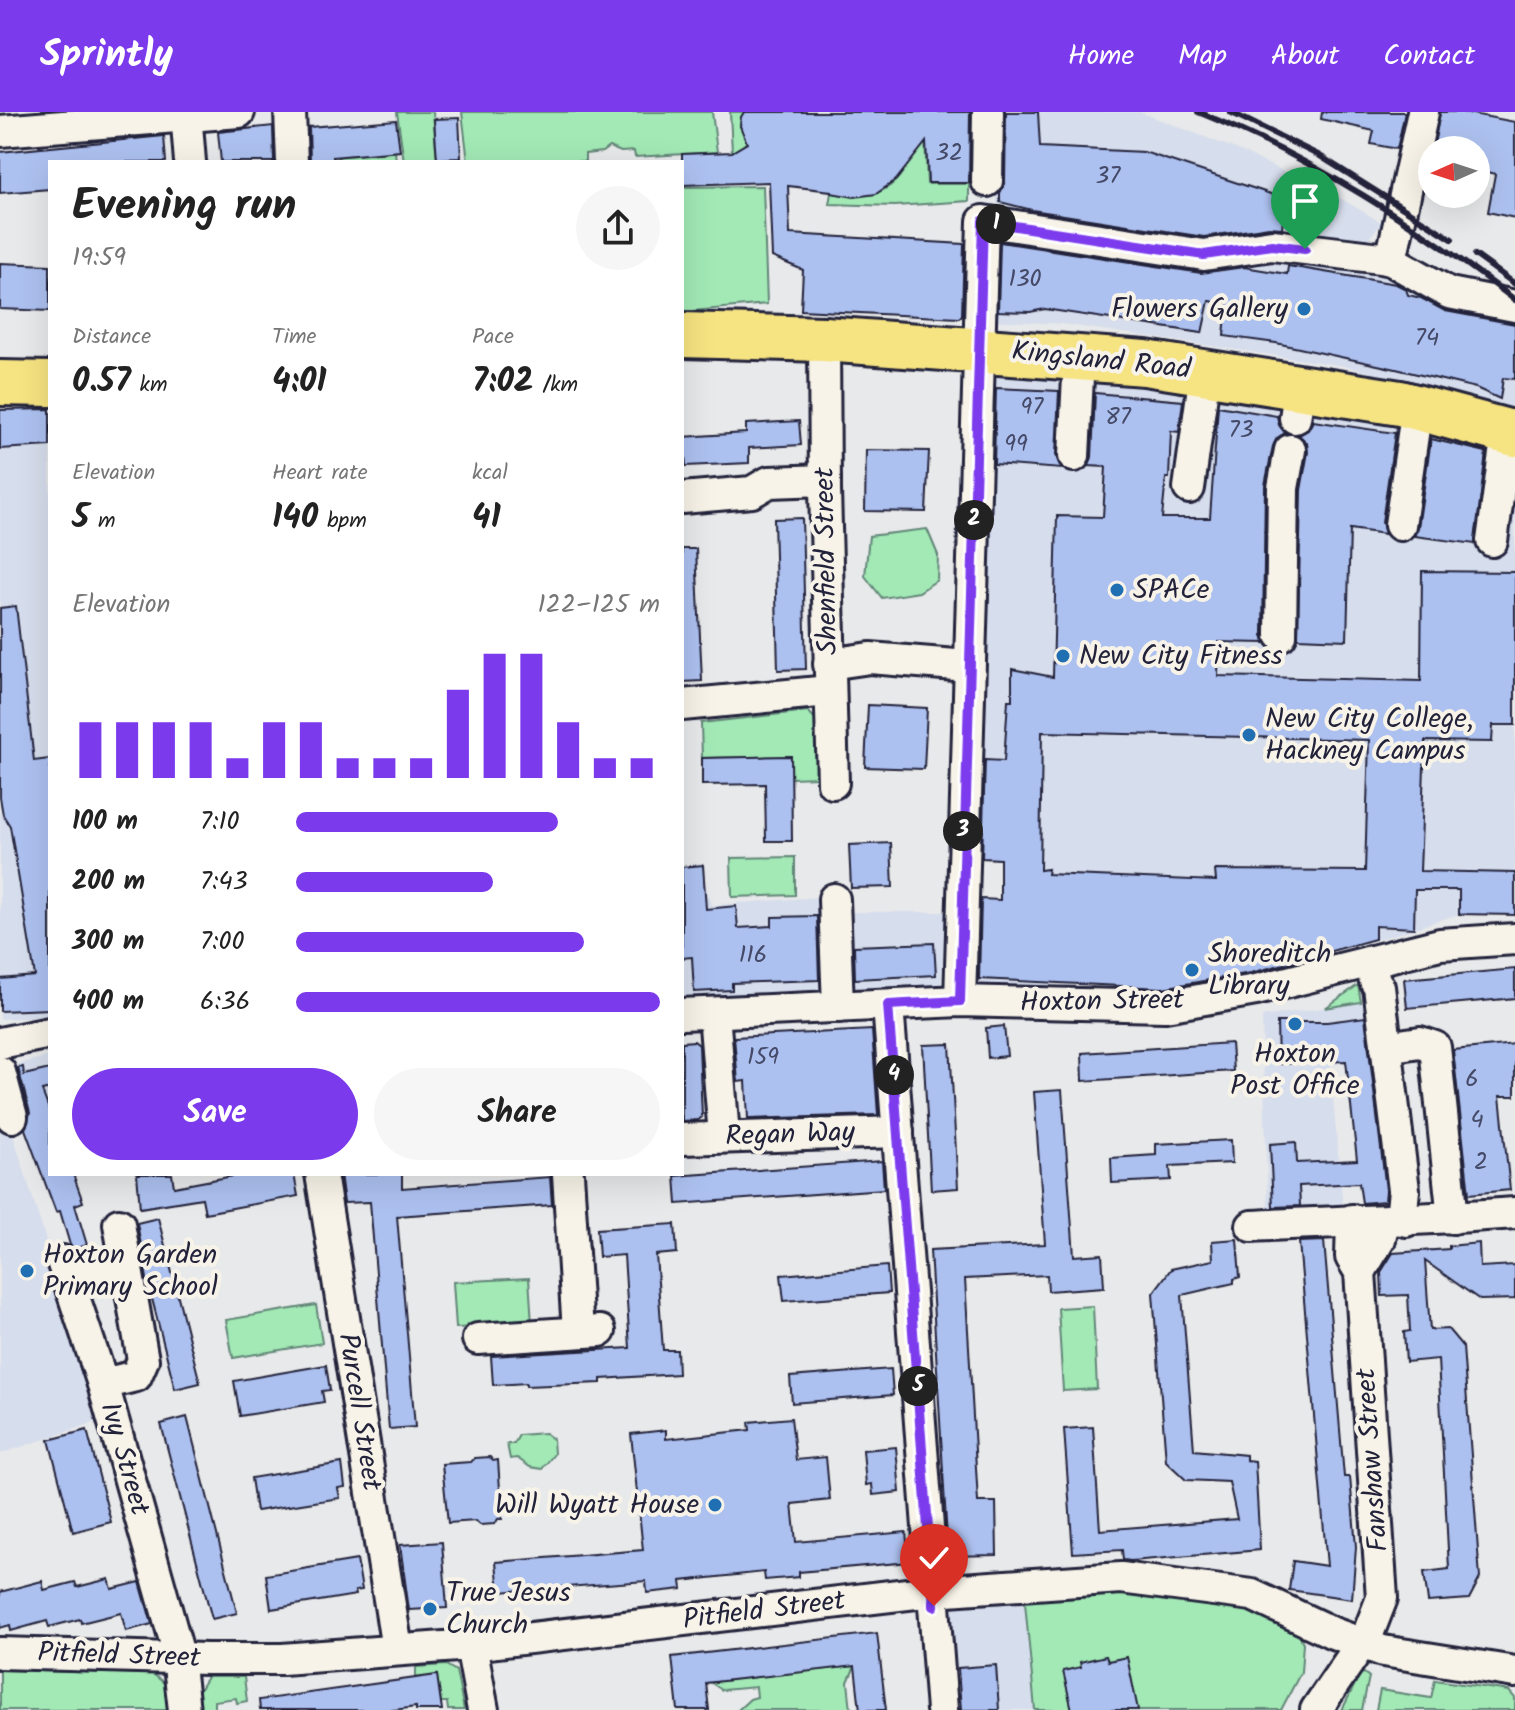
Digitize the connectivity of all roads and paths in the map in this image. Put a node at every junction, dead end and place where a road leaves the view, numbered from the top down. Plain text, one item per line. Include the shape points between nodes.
1 (239, 112) edge
2 (290, 112) edge
3 (988, 112) edge
4 (1423, 112) edge
5 (186, 115) edge
6 (0, 131) edge
7 (190, 160) edge
8 (292, 160) edge
9 (987, 181) dead end
10 (1391, 260) junction
11 (1506, 304) edge
12 (684, 335) edge
13 (824, 339) junction
14 (980, 350) junction
15 (1079, 357) junction
16 (1205, 372) junction
17 (0, 383) edge
18 (48, 384) edge
19 (1417, 407) junction
20 (1511, 433) edge
21 (1290, 450) dead end
22 (1074, 456) dead end
23 (825, 480) junction
24 (1189, 488) dead end
25 (684, 498) edge
26 (1400, 525) dead end
27 (1492, 541) dead end
28 (1281, 635) dead end
29 (968, 666) junction
30 (829, 678) junction
31 (684, 705) edge
32 (833, 783) dead end
33 (834, 899) dead end
34 (1515, 939) edge
35 (1370, 961) junction
36 (960, 1001) junction
37 (888, 1005) junction
38 (838, 1007) junction
39 (714, 1013) junction
40 (684, 1014) edge
41 (48, 1033) edge
42 (0, 1043) edge
43 (1386, 1047) junction
44 (0, 1072) edge
45 (12, 1117) dead end
46 (898, 1132) junction
47 (724, 1136) junction
48 (684, 1139) edge
49 (321, 1176) edge
50 (568, 1176) edge
51 (1515, 1213) edge
52 (1453, 1218) junction
53 (1352, 1220) junction
54 (1395, 1221) junction
55 (119, 1224) dead end
56 (1252, 1226) dead end
57 (128, 1264) junction
58 (1360, 1272) junction
59 (478, 1339) dead end
60 (103, 1384) junction
61 (933, 1591) junction
62 (1362, 1644) junction
63 (471, 1645) junction
64 (397, 1649) junction
65 (0, 1653) edge
66 (178, 1659) junction
67 (1515, 1672) edge
68 (184, 1710) edge
69 (483, 1710) edge
70 (942, 1710) edge
71 (1316, 1710) edge

1 - 5 street
2 - 8 street
3 - 9 street
4 - 10 street
5 - 6 street
5 - 7 street
10 - 11 street via 1449,293
10 - 14 street via 1272,245 1204,255 983,221
12 - 13 highway, Kingsland Road
13 - 14 highway, Kingsland Road
13 - 23 street, Shenfield Street
14 - 15 highway, Kingsland Road
14 - 29 street
15 - 16 highway, Kingsland Road
15 - 22 street
16 - 19 highway, Kingsland Road via 1297,403
16 - 24 street
17 - 18 highway
19 - 20 highway, Kingsland Road
19 - 26 street
20 - 27 street
21 - 28 street via 1283,488
23 - 25 street via 769,482 752,492
23 - 30 street, Shenfield Street
29 - 30 street via 870,658
29 - 36 street
30 - 31 street
30 - 32 street, Shenfield Street
33 - 38 street
34 - 35 street, Hoxton Street via 1440,944
35 - 36 street, Hoxton Street via 1165,1006
35 - 43 street via 1379,987
36 - 37 street, Hoxton Street
37 - 38 street, Hoxton Street
37 - 46 street
38 - 39 street, Hoxton Street
39 - 40 street, Hoxton Street
39 - 47 street
41 - 42 street
43 - 52 street via 1420,1042 1435,1047
43 - 54 street via 1404,1191
44 - 45 street
46 - 47 street, Regan Way
46 - 61 street
47 - 48 street, Regan Way
49 - 64 street, Purcell Street
50 - 59 street via 589,1331
51 - 52 street
52 - 54 street
53 - 54 street
53 - 56 street
53 - 58 street, Fanshaw Street via 1351,1257
54 - 58 street
55 - 57 street
57 - 60 street via 143,1360 136,1376
57 - 60 street, Ivy Street via 65,1271
58 - 62 street, Fanshaw Street via 1382,1598
60 - 66 street, Ivy Street
61 - 62 street, Pitfield Street via 1121,1578 1167,1583 1252,1595
61 - 63 street, Pitfield Street
61 - 70 street
62 - 67 street, Pitfield Street
62 - 71 street, Fanshaw Street
63 - 64 street, Pitfield Street
63 - 69 street
64 - 66 street, Pitfield Street via 282,1659
65 - 66 street, Pitfield Street
66 - 68 street, Ivy Street

